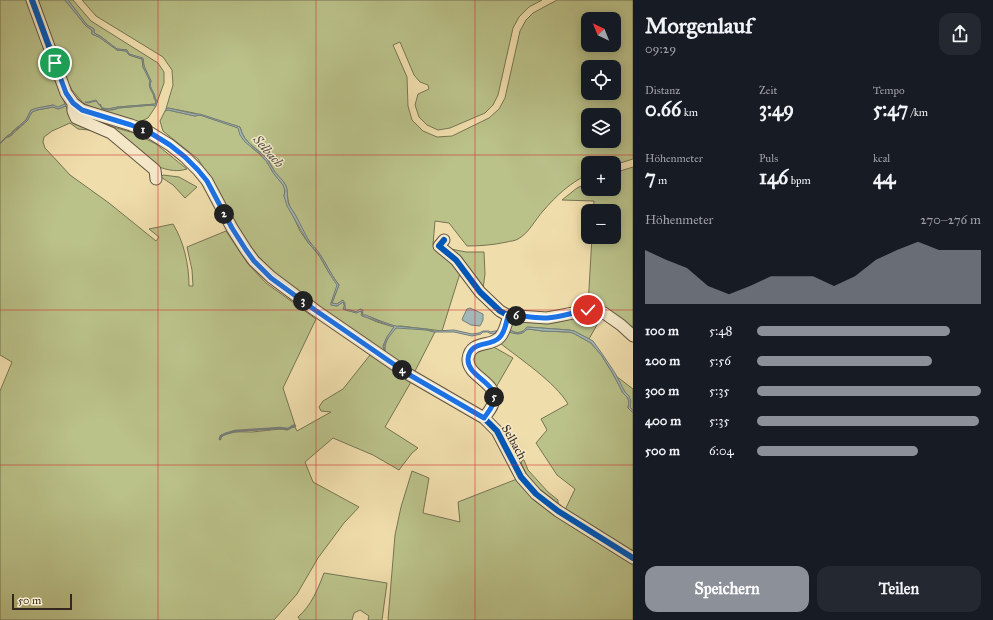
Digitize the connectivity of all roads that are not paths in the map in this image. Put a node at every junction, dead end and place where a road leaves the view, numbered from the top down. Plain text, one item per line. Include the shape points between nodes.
1 (32, 0) edge
2 (73, 103) junction
3 (156, 179) dead end
4 (444, 240) dead end
5 (508, 316) junction
6 (633, 336) edge
7 (484, 418) junction
8 (633, 558) edge

1 - 2 street via 66,93
2 - 3 street via 76,118 111,133 156,170
2 - 7 street, Selbach via 82,110 149,132 175,149 201,173 246,250 271,278 408,374
4 - 5 street via 439,246 456,260 480,292
5 - 6 street via 547,318 588,310 604,313
5 - 7 street via 498,340 471,350 468,359 469,367 493,391 495,398
7 - 8 street, Selbach via 497,431 521,477 536,494 558,511

